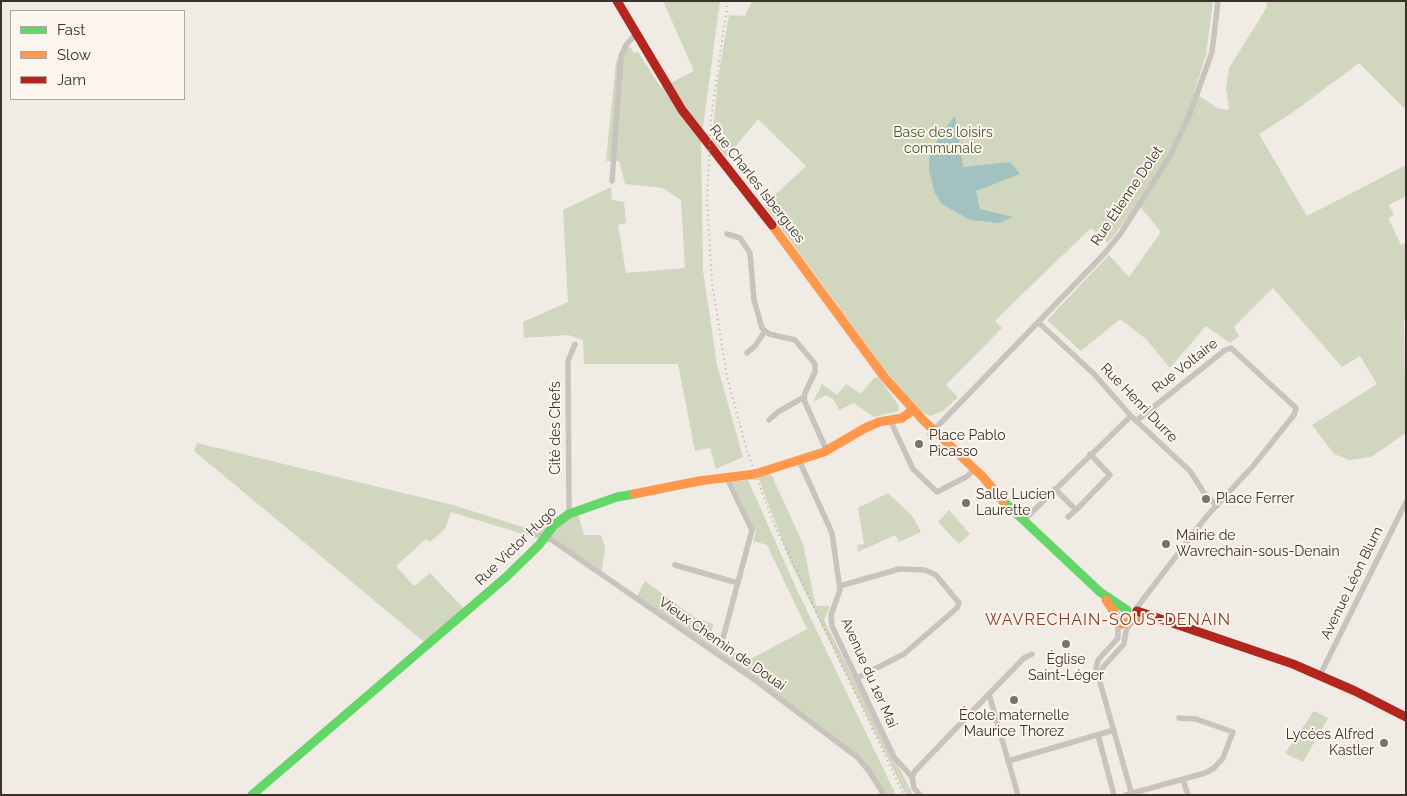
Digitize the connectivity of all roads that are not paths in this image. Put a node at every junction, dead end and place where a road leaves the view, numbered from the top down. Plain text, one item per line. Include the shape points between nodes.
1 (617, 1) edge
2 (1218, 1) edge
3 (636, 34) junction
4 (612, 181) dead end
5 (727, 234) dead end
6 (1038, 322) junction
7 (765, 332) junction
8 (575, 344) dead end
9 (747, 353) dead end
10 (804, 397) junction
11 (911, 412) junction
12 (1131, 416) junction
13 (769, 420) dead end
14 (890, 420) junction
15 (1136, 421) junction
16 (931, 432) junction
17 (827, 451) junction
18 (1090, 454) junction
19 (798, 460) junction
20 (974, 471) junction
21 (727, 478) junction
22 (1055, 489) junction
23 (1406, 502) edge
24 (1217, 506) junction
25 (1076, 510) junction
26 (569, 514) junction
27 (1068, 517) dead end
28 (1024, 520) junction
29 (530, 532) dead end
30 (546, 536) junction
31 (675, 566) dead end
32 (738, 583) junction
33 (840, 586) junction
34 (1100, 592) junction
35 (1133, 614) junction
36 (1117, 619) junction
37 (723, 638) dead end
38 (1032, 654) dead end
39 (1320, 675) junction
40 (857, 678) junction
41 (1100, 680) junction
42 (989, 694) junction
43 (1406, 717) edge
44 (1179, 718) dead end
45 (1114, 730) junction
46 (1098, 735) junction
47 (1008, 762) junction
48 (912, 777) junction
49 (1183, 780) junction
50 (1130, 794) edge
51 (252, 795) edge
52 (884, 795) edge
53 (920, 795) edge
54 (1018, 795) edge
55 (1114, 795) edge
56 (1188, 795) edge

1 - 3 main road, Rue Charles Isbergues
2 - 6 street, Rue Étienne Dolet via 1211,57 1172,152 1111,246
3 - 4 street via 626,45 622,56
3 - 11 main road, Rue Charles Isbergues via 682,110
5 - 7 street via 740,238 750,253 754,300
6 - 12 street, Rue Henri Durre via 1090,370
6 - 16 street, Rue Étienne Dolet
7 - 9 street
7 - 10 street via 796,340 814,362 815,372
8 - 26 street, Cité des Chefs via 568,361
10 - 13 street
10 - 17 street
11 - 14 main road, Rue Victor Hugo
11 - 16 main road, Rue Charles Isbergues
12 - 15 street, Rue Henri Durre
12 - 18 street
14 - 17 main road, Rue Victor Hugo via 866,428
14 - 20 street via 913,469 935,491 939,492
15 - 24 street, Rue Henri Durre via 1190,471
15 - 24 street, Rue Voltaire via 1229,348 1236,350 1294,405 1294,415
16 - 20 main road, Rue Charles Isbergues
17 - 19 main road, Rue Victor Hugo
18 - 22 street
18 - 25 street via 1110,475
19 - 21 main road, Rue Victor Hugo via 752,475
19 - 33 street, Avenue du 1er Mai via 832,530
20 - 28 main road, Rue Charles Isbergues
21 - 26 main road, Rue Victor Hugo via 617,497
21 - 32 street via 752,530
22 - 25 street
22 - 28 street
23 - 39 street, Avenue Léon Blum
24 - 35 street, Rue Voltaire
25 - 27 street
26 - 30 main road, Rue Victor Hugo
28 - 34 main road, Rue Charles Isbergues
29 - 30 street, Vieux Chemin de Douai
30 - 51 main road, Rue Victor Hugo via 505,578
30 - 52 street, Vieux Chemin de Douai via 737,666 814,724 863,763
31 - 32 street
32 - 37 street
33 - 40 street, Avenue du 1er Mai via 831,623
33 - 40 street via 900,569 925,570 936,575 959,603 904,654
34 - 35 main road, Rue Charles Isbergues
34 - 36 main road, Rue Charles Isbergues
35 - 36 main road via 1120,611
35 - 39 main road, Rue Charles Isbergues via 1147,614
35 - 41 street, Rue Voltaire via 1124,644 1103,667
36 - 41 street via 1118,638 1096,664
38 - 42 street via 1024,658
39 - 43 main road, Rue Charles Isbergues
40 - 48 street, Avenue du 1er Mai via 894,757
41 - 45 street
42 - 47 street
42 - 48 street
44 - 49 street via 1196,719 1233,732 1219,763 1205,773
45 - 46 street
45 - 50 street
46 - 47 street
46 - 55 street
47 - 54 street
48 - 53 street, Avenue du 1er Mai via 914,788
49 - 50 street
49 - 56 street

